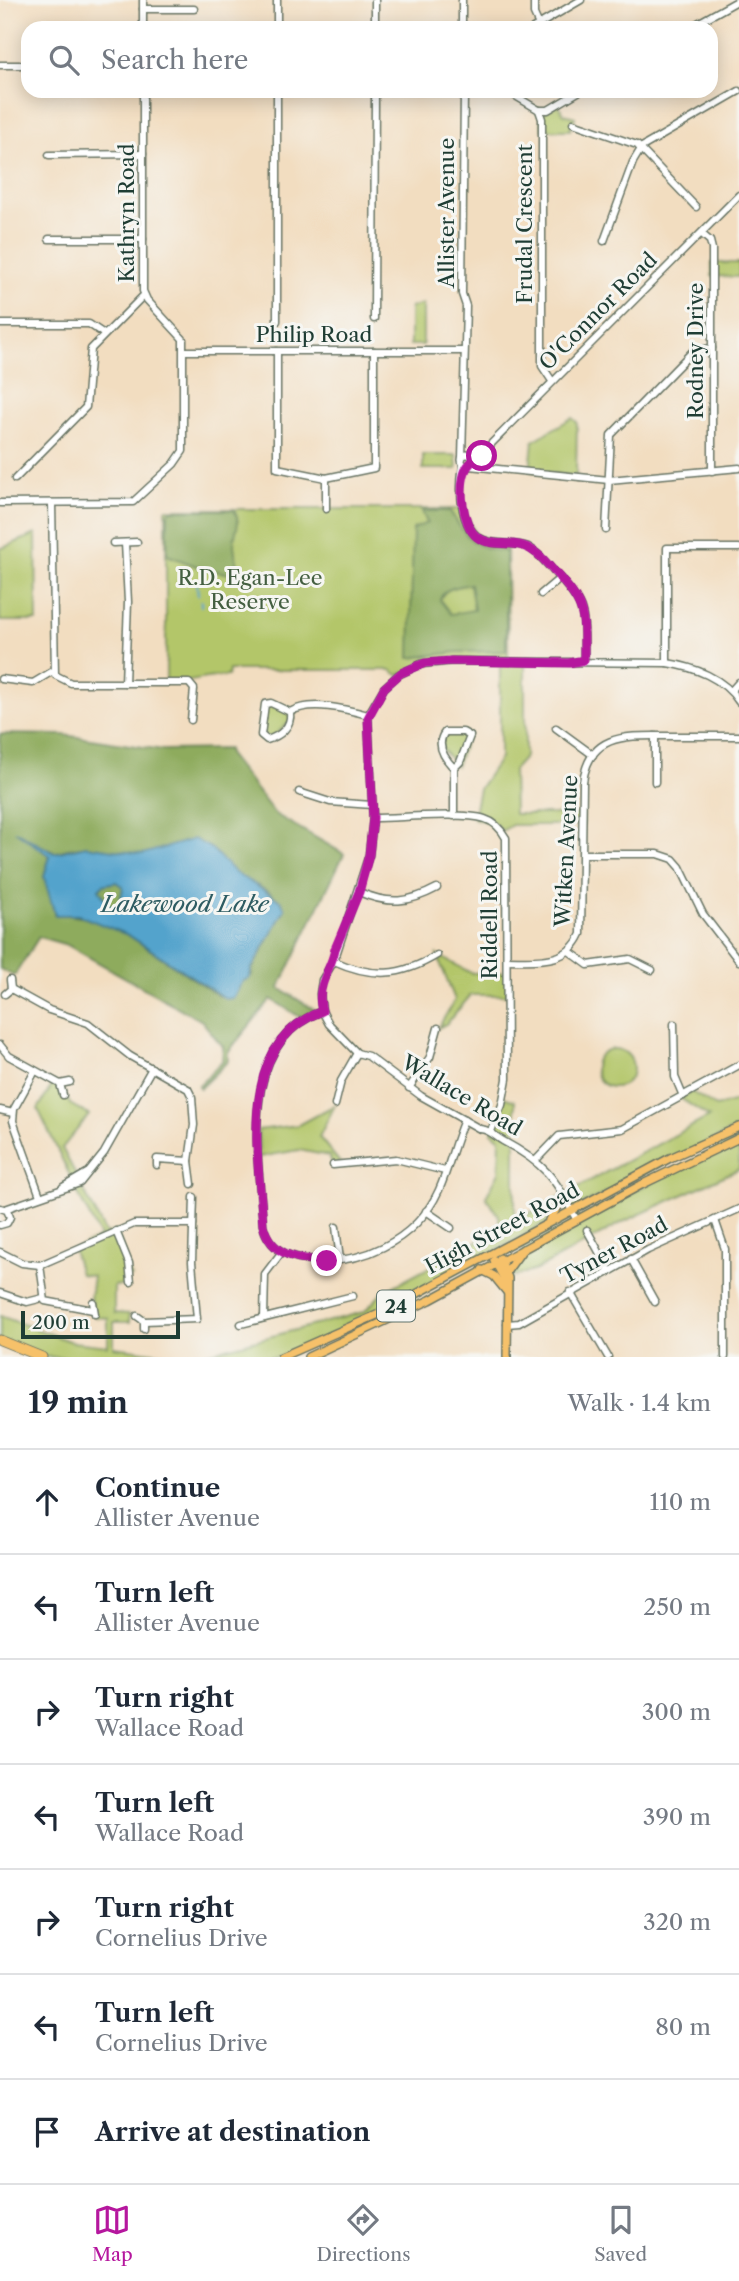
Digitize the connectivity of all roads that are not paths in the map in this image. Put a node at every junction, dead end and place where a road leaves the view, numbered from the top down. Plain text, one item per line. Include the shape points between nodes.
1 (143, 0) edge
2 (277, 0) edge
3 (374, 0) edge
4 (462, 0) edge
5 (534, 0) edge
6 (581, 0) edge
7 (738, 0) edge
8 (143, 9) junction
9 (194, 9) dead end
10 (143, 21) edge
11 (277, 21) edge
12 (374, 21) edge
13 (462, 21) edge
14 (535, 21) edge
15 (545, 21) edge
16 (701, 21) edge
17 (0, 65) edge
18 (21, 65) edge
19 (739, 91) edge
20 (143, 98) edge
21 (277, 98) edge
22 (374, 98) edge
23 (464, 98) edge
24 (519, 98) edge
25 (568, 98) edge
26 (539, 110) junction
27 (573, 123) dead end
28 (640, 149) junction
29 (143, 154) junction
30 (49, 155) dead end
31 (739, 195) edge
32 (696, 206) dead end
33 (703, 235) junction
34 (49, 239) dead end
35 (143, 239) junction
36 (604, 241) dead end
37 (144, 295) junction
38 (374, 319) dead end
39 (277, 321) dead end
40 (0, 324) edge
41 (104, 334) junction
42 (712, 348) junction
43 (184, 351) junction
44 (277, 351) junction
45 (374, 351) junction
46 (461, 351) junction
47 (552, 381) junction
48 (482, 453) junction
49 (468, 461) junction
50 (491, 467) junction
51 (739, 468) edge
52 (712, 471) junction
53 (326, 478) junction
54 (15, 479) dead end
55 (609, 480) junction
56 (0, 503) edge
57 (52, 503) junction
58 (326, 509) dead end
59 (606, 530) dead end
60 (113, 542) dead end
61 (137, 542) dead end
62 (125, 543) junction
63 (739, 548) edge
64 (560, 578) junction
65 (541, 594) dead end
66 (584, 660) junction
67 (667, 663) junction
68 (53, 671) junction
69 (1, 678) edge
70 (125, 682) junction
71 (739, 682) edge
72 (731, 691) junction
73 (739, 702) edge
74 (290, 712) junction
75 (368, 715) junction
76 (191, 720) dead end
77 (556, 728) dead end
78 (655, 736) junction
79 (739, 736) edge
80 (593, 755) junction
81 (454, 768) junction
82 (655, 782) dead end
83 (299, 792) dead end
84 (372, 804) junction
85 (454, 816) junction
86 (373, 818) junction
87 (583, 854) junction
88 (437, 888) dead end
89 (359, 892) junction
90 (569, 951) junction
91 (437, 955) dead end
92 (507, 960) junction
93 (334, 961) junction
94 (739, 961) edge
95 (652, 970) dead end
96 (10, 980) dead end
97 (322, 1011) junction
98 (674, 1024) dead end
99 (438, 1028) dead end
100 (0, 1045) edge
101 (357, 1052) junction
102 (6, 1054) junction
103 (1, 1062) edge
104 (739, 1065) edge
105 (152, 1068) junction
106 (35, 1071) junction
107 (70, 1082) dead end
108 (60, 1084) junction
109 (409, 1088) junction
110 (63, 1095) dead end
111 (683, 1096) junction
112 (335, 1105) dead end
113 (0, 1110) edge
114 (13, 1112) junction
115 (464, 1120) junction
116 (739, 1127) edge
117 (491, 1131) junction
118 (739, 1138) edge
119 (155, 1160) dead end
120 (536, 1160) junction
121 (190, 1161) junction
122 (333, 1165) dead end
123 (445, 1171) junction
124 (192, 1184) dead end
125 (40, 1196) junction
126 (565, 1196) junction
127 (194, 1197) dead end
128 (22, 1204) junction
129 (3, 1208) edge
130 (739, 1209) edge
131 (572, 1210) junction
132 (426, 1211) junction
133 (10, 1217) junction
134 (576, 1219) junction
135 (715, 1220) junction
136 (546, 1223) junction
137 (193, 1224) junction
138 (1, 1225) edge
139 (336, 1227) dead end
140 (451, 1228) dead end
141 (587, 1230) dead end
142 (116, 1231) junction
143 (525, 1246) junction
144 (0, 1252) edge
145 (493, 1252) junction
146 (281, 1253) junction
147 (631, 1259) junction
148 (340, 1260) junction
149 (498, 1261) junction
150 (40, 1265) junction
151 (482, 1270) junction
152 (609, 1270) junction
153 (507, 1271) junction
154 (129, 1279) dead end
155 (508, 1289) junction
156 (570, 1292) junction
157 (0, 1293) edge
158 (354, 1296) dead end
159 (43, 1298) junction
160 (655, 1302) dead end
161 (94, 1309) dead end
162 (137, 1316) dead end
163 (264, 1318) junction
164 (144, 1321) junction
165 (241, 1324) dead end
166 (507, 1324) junction
167 (144, 1329) dead end
168 (0, 1340) edge
169 (603, 1355) edge
170 (41, 1357) edge
171 (281, 1357) edge
172 (308, 1357) edge
173 (507, 1357) edge
174 (725, 1357) edge

1 - 8 street
2 - 11 street
3 - 12 street
4 - 13 street
5 - 14 street
6 - 15 street
7 - 16 street
8 - 9 street
8 - 10 street
17 - 18 street
19 - 28 street
20 - 29 street, Kathryn Road
21 - 39 street
22 - 38 street
23 - 46 street, Allister Avenue
24 - 26 street
25 - 26 street
26 - 47 street, Frudal Crescent via 542,366
27 - 28 street
28 - 32 street
28 - 36 street
29 - 30 street
29 - 35 street, Kathryn Road
31 - 33 street, O'Connor Road
33 - 42 street, Rodney Drive via 712,249
33 - 47 street, O'Connor Road
34 - 35 street
35 - 37 street, Kathryn Road
37 - 41 street
37 - 43 street, Kathryn Road via 180,334
40 - 41 street via 89,324
41 - 54 street via 89,354 86,407
42 - 52 street, Rodney Drive
42 - 55 street via 693,351 612,433
43 - 44 street, Philip Road
43 - 57 street, Kathryn Road via 184,447 177,461 133,502
44 - 45 street, Philip Road
44 - 53 street via 277,467
45 - 46 street, Philip Road
45 - 53 street via 374,468
46 - 49 street, Allister Avenue via 463,440
47 - 48 street, O'Connor Road
48 - 49 street, O'Connor Road
48 - 50 street
49 - 50 street
49 - 64 street via 464,516 473,534 486,541 531,549
50 - 55 street
51 - 52 street
52 - 55 street
53 - 58 street
55 - 59 street
56 - 57 street, Kathryn Road
57 - 68 street
60 - 62 street
61 - 62 street
62 - 70 street
63 - 67 street via 667,548
64 - 65 street
64 - 66 street via 583,609
66 - 67 street
66 - 75 street via 421,664 389,682
67 - 72 street via 701,672
68 - 69 street via 33,683
68 - 70 street via 66,682
70 - 76 street via 192,685
71 - 72 street
72 - 73 street
74 - 74 street via 286,729 271,739 263,738 265,704
74 - 75 street via 318,707
75 - 84 street
77 - 80 street
78 - 79 street, Witken Avenue
78 - 80 street, Witken Avenue via 618,737
78 - 82 street
80 - 87 street, Witken Avenue via 583,782
81 - 81 street via 441,751 445,732 466,733 470,742
81 - 85 street
83 - 84 street via 330,802
84 - 86 street
85 - 86 street, Riddell Road
85 - 92 street, Riddell Road via 489,821 506,838
86 - 89 street
87 - 90 street, Witken Avenue via 582,929
87 - 94 street via 658,854 673,859 703,914
88 - 89 street via 399,902
89 - 93 street
90 - 92 street, Witken Avenue via 547,960
90 - 95 street via 588,965 630,960
91 - 93 street via 409,970 386,974 363,972
92 - 117 street, Riddell Road via 507,1084
93 - 97 street via 321,982
96 - 105 street via 8,991 88,1023
97 - 101 street, Wallace Road
97 - 146 street via 298,1022 280,1040 265,1070 258,1100 263,1225
98 - 111 street via 674,1077
99 - 109 street via 430,1057
100 - 102 street
101 - 109 street, Wallace Road
101 - 112 street via 341,1081
102 - 103 street
102 - 106 street
104 - 111 street
105 - 121 street via 191,1093 194,1133
105 - 125 street via 104,1153 87,1173
106 - 108 street
106 - 114 street
107 - 108 street
108 - 110 street
109 - 115 street, Wallace Road
111 - 120 street via 617,1131 559,1136
113 - 114 street
114 - 125 street
115 - 117 street, Wallace Road
115 - 123 street
116 - 131 main road, High Street Road / 24
117 - 120 street, Wallace Road
118 - 134 main road, High Street Road / 24
119 - 121 street
120 - 126 street, Wallace Road via 555,1178
121 - 124 street
122 - 123 street via 397,1159
123 - 132 street
125 - 128 street
126 - 131 street, Wallace Road
126 - 136 main road
127 - 137 street
128 - 129 street
128 - 133 street
129 - 133 street
130 - 135 street, Tyner Road
131 - 134 street, Wallace Road
131 - 136 main road, High Street Road / 24
132 - 140 street
132 - 148 street via 391,1243
133 - 138 street
134 - 143 main road, High Street Road / 24
135 - 147 street, Tyner Road
135 - 174 street via 725,1249
136 - 145 main road, High Street Road / 24
137 - 142 street via 140,1223
137 - 164 street via 197,1319
139 - 148 street
141 - 152 street
142 - 150 street
142 - 154 street via 130,1263
143 - 149 main road, High Street Road / 24
143 - 153 main road
144 - 150 street via 22,1263
145 - 149 main road
145 - 171 main road, High Street Road / 24 via 379,1314
146 - 148 street via 314,1261
146 - 163 street via 265,1277
147 - 152 street, Tyner Road
147 - 160 street
149 - 151 main road, High Street Road / 24
149 - 153 main road
149 - 155 main road
150 - 159 street
151 - 155 main road
151 - 172 main road, High Street Road / 24 via 421,1305
152 - 156 street, Tyner Road
153 - 155 main road
155 - 166 main road
156 - 166 street, Tyner Road via 519,1322
156 - 169 street
157 - 159 street via 27,1302
158 - 163 street
159 - 161 street via 51,1304
162 - 164 street
163 - 165 street
164 - 167 street
166 - 173 main road
168 - 170 highway

